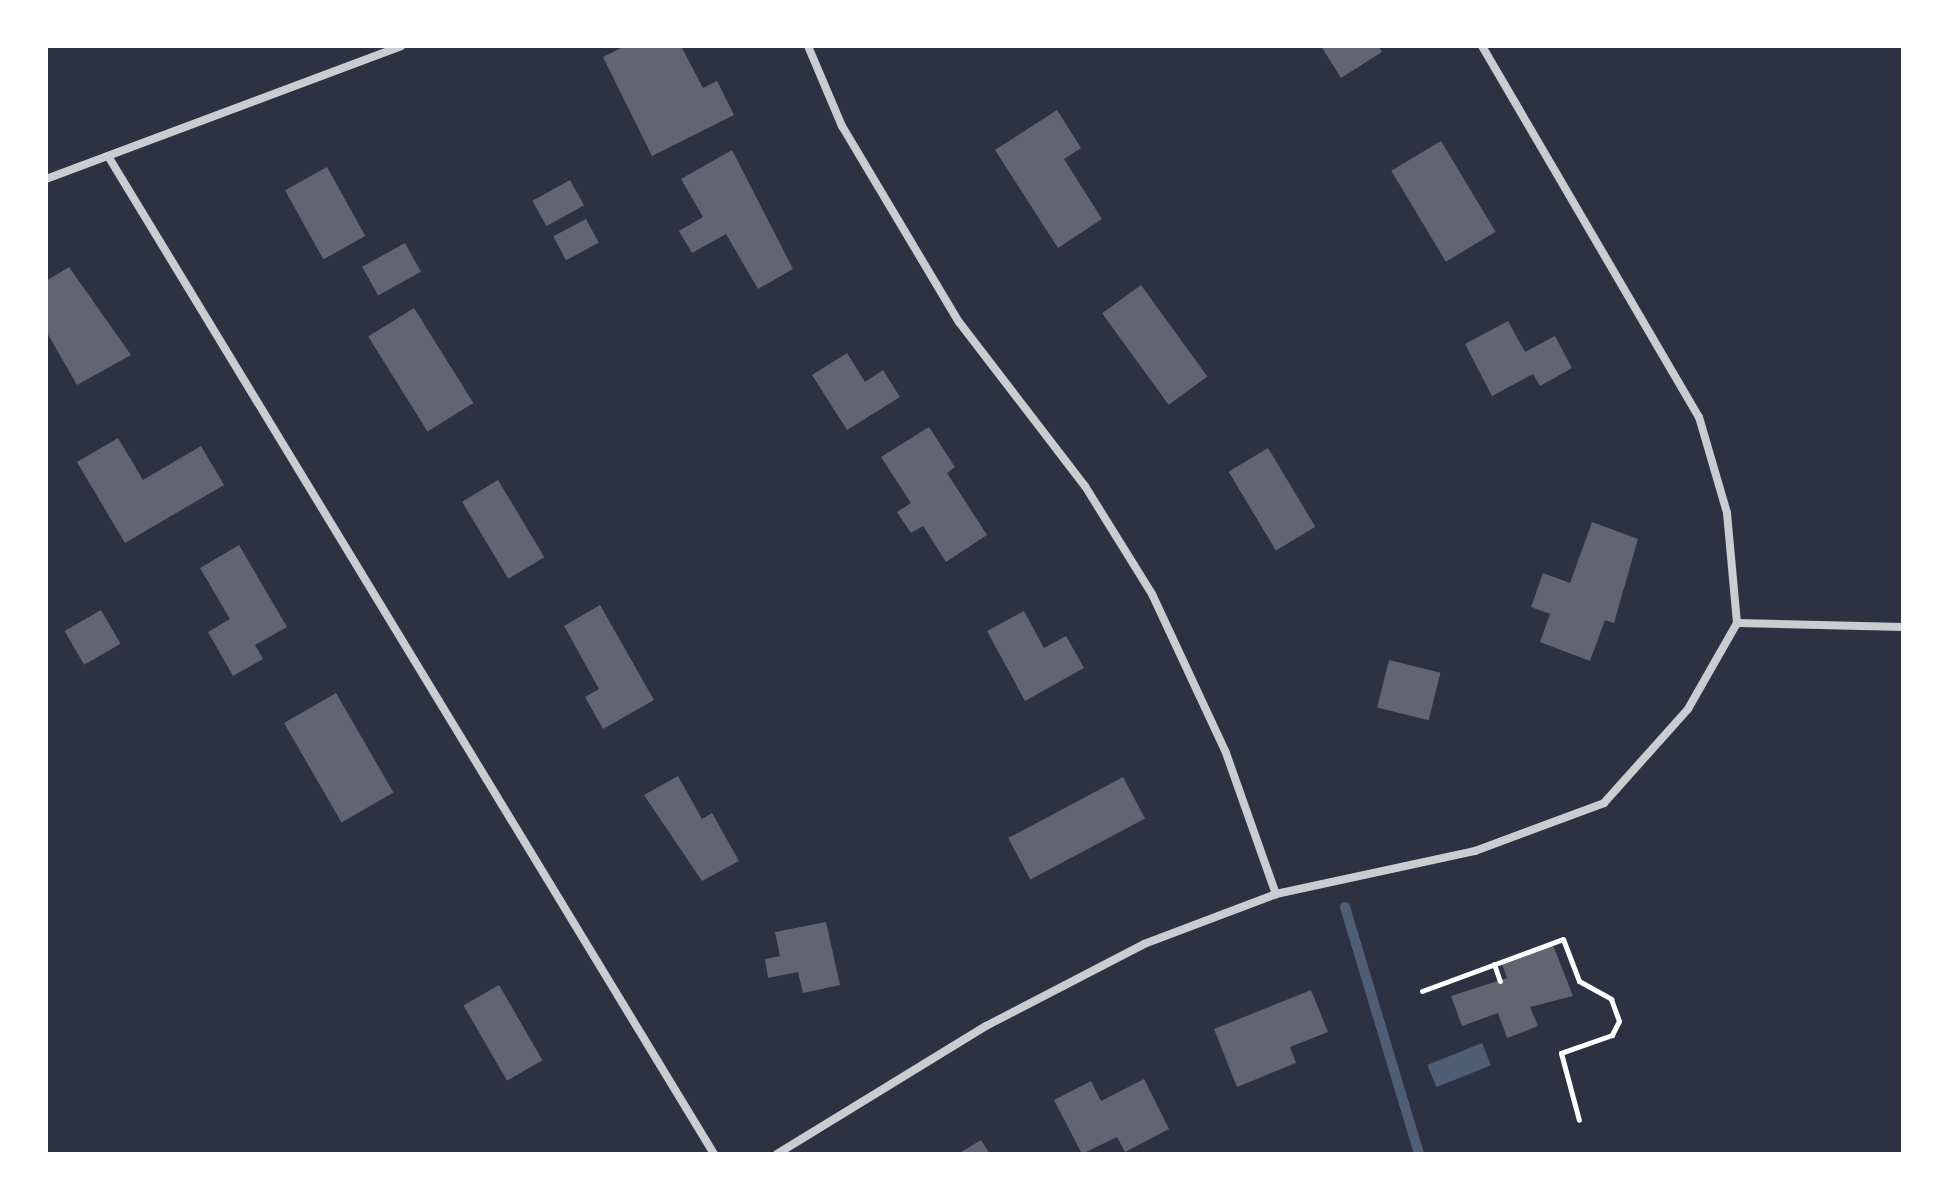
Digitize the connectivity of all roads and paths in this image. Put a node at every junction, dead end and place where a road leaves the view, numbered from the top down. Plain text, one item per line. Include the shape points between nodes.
1 (401, 46) edge
2 (808, 46) edge
3 (1482, 46) edge
4 (108, 156) junction
5 (46, 179) edge
6 (1737, 623) junction
7 (1903, 627) edge
8 (1276, 894) junction
9 (1494, 964) junction
10 (1500, 981) dead end
11 (1422, 991) dead end
12 (1579, 1120) dead end
13 (714, 1154) edge
14 (777, 1154) edge

1 - 4 street
2 - 8 street via 842,126 959,322 1085,486 1152,594 1226,753
3 - 6 street via 1699,417 1727,513
4 - 5 street
4 - 13 street
6 - 7 street
6 - 8 street via 1688,709 1604,803 1475,851
8 - 14 street via 1144,944 986,1026
9 - 10 path
9 - 11 path
9 - 12 path via 1563,939 1579,981 1611,999 1619,1021 1612,1035 1561,1053

